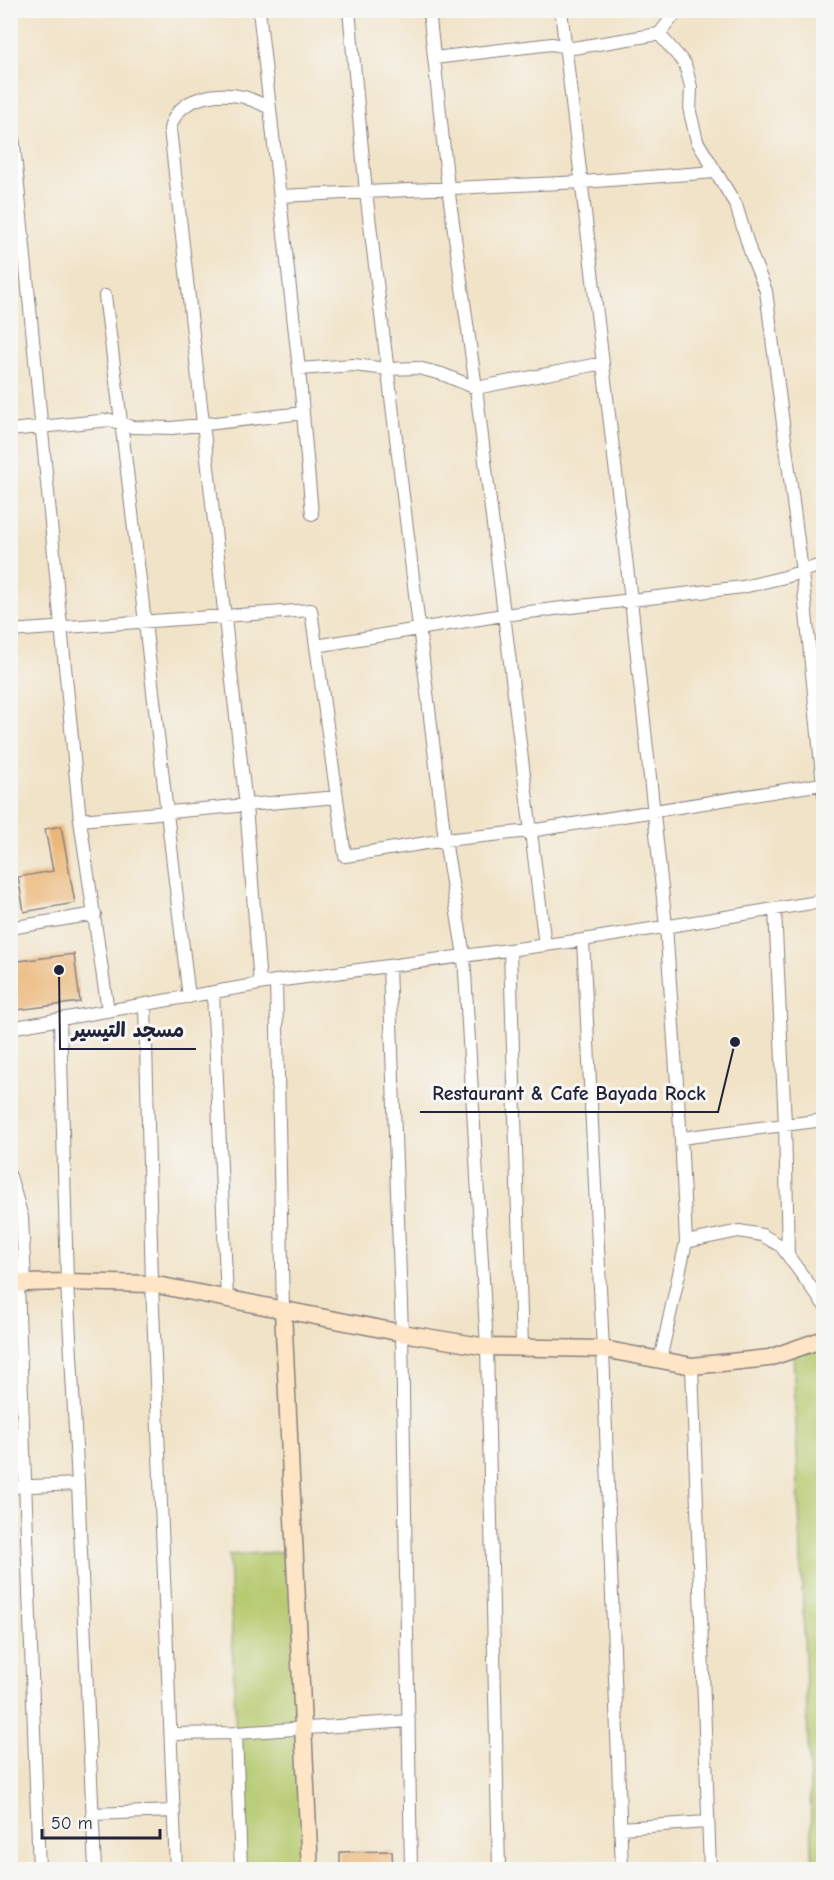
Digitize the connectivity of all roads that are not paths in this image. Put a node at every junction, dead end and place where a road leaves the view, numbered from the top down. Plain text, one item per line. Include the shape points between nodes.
1 (259, 10) edge
2 (349, 10) edge
3 (429, 10) edge
4 (561, 10) edge
5 (678, 10) edge
6 (659, 34) junction
7 (566, 47) junction
8 (434, 58) junction
9 (10, 104) edge
10 (270, 108) junction
11 (715, 172) junction
12 (582, 182) junction
13 (448, 188) junction
14 (366, 192) junction
15 (280, 196) junction
16 (10, 236) edge
17 (24, 237) junction
18 (105, 296) dead end
19 (603, 363) junction
20 (299, 369) junction
21 (388, 369) junction
22 (476, 388) junction
23 (303, 413) junction
24 (122, 424) junction
25 (202, 424) junction
26 (42, 426) junction
27 (10, 430) edge
28 (312, 514) dead end
29 (824, 564) edge
30 (802, 572) junction
31 (631, 600) junction
32 (503, 615) junction
33 (224, 616) junction
34 (144, 622) junction
35 (62, 628) junction
36 (420, 629) junction
37 (10, 631) edge
38 (316, 646) junction
39 (823, 789) edge
40 (337, 797) junction
41 (246, 806) junction
42 (654, 810) junction
43 (166, 813) junction
44 (80, 820) junction
45 (530, 831) junction
46 (445, 840) junction
47 (824, 901) edge
48 (775, 909) junction
49 (95, 914) junction
50 (666, 926) junction
51 (10, 928) edge
52 (583, 940) junction
53 (545, 945) junction
54 (510, 950) junction
55 (464, 956) junction
56 (389, 966) junction
57 (276, 981) junction
58 (260, 984) junction
59 (213, 992) junction
60 (189, 997) junction
61 (145, 1004) junction
62 (108, 1011) junction
63 (60, 1020) junction
64 (10, 1028) edge
65 (824, 1120) edge
66 (785, 1125) junction
67 (681, 1138) junction
68 (10, 1176) edge
69 (686, 1242) junction
70 (788, 1255) junction
71 (66, 1282) junction
72 (18, 1284) edge
73 (152, 1284) junction
74 (226, 1299) junction
75 (824, 1305) edge
76 (283, 1311) junction
77 (402, 1333) junction
78 (824, 1339) edge
79 (488, 1347) junction
80 (522, 1347) junction
81 (603, 1349) junction
82 (660, 1360) junction
83 (692, 1366) junction
84 (78, 1484) junction
85 (25, 1486) junction
86 (10, 1487) edge
87 (409, 1721) junction
88 (303, 1728) junction
89 (236, 1733) junction
90 (171, 1734) junction
91 (174, 1811) junction
92 (92, 1814) junction
93 (707, 1822) junction
94 (621, 1828) junction
95 (39, 1869) edge
96 (94, 1869) edge
97 (176, 1869) edge
98 (241, 1869) edge
99 (310, 1869) edge
100 (411, 1869) edge
101 (499, 1869) edge
102 (622, 1869) edge
103 (710, 1869) edge

1 - 10 street
2 - 14 street
3 - 8 street
4 - 7 street
5 - 6 street
6 - 7 street
6 - 11 street via 685,64 697,141
7 - 8 street via 552,44
7 - 12 street
8 - 13 street
9 - 17 street
10 - 15 street
10 - 25 street via 225,94 182,106 172,117 170,129
11 - 12 street
11 - 30 street via 736,205 766,291
12 - 13 street
12 - 19 street
13 - 14 street
13 - 22 street
14 - 15 street
14 - 21 street
15 - 20 street
16 - 17 street
17 - 26 street
18 - 24 street
19 - 22 street
19 - 31 street
20 - 21 street via 353,365
20 - 23 street
21 - 22 street via 418,368
21 - 36 street
22 - 32 street
23 - 25 street
23 - 28 street
24 - 25 street via 172,428
24 - 26 street via 110,420
24 - 34 street
25 - 33 street
26 - 27 street
26 - 35 street
29 - 30 street
30 - 31 street via 743,587
30 - 39 street
31 - 32 street
31 - 42 street
32 - 36 street
32 - 45 street
33 - 34 street
33 - 38 street via 311,610
33 - 41 street
34 - 35 street
34 - 43 street
35 - 37 street
35 - 44 street
36 - 38 street
36 - 46 street
38 - 40 street
39 - 42 street
40 - 41 street
40 - 46 street via 345,856
41 - 43 street
41 - 58 street
42 - 45 street
42 - 50 street
43 - 44 street
43 - 60 street
44 - 49 street
45 - 46 street
45 - 53 street
46 - 55 street
47 - 48 street
48 - 50 street
48 - 66 street
49 - 51 street
49 - 62 street
50 - 52 street
50 - 67 street
52 - 53 street
52 - 81 street
53 - 54 street
54 - 55 street
54 - 80 street
55 - 56 street
55 - 79 street
56 - 57 street
56 - 77 street
57 - 58 street
57 - 76 street
58 - 59 street
59 - 60 street
59 - 74 street
60 - 61 street
61 - 62 street
61 - 73 street
62 - 63 street
63 - 64 street
63 - 71 street
65 - 66 street
66 - 67 street
66 - 70 street
67 - 69 street
68 - 72 street via 22,1217
69 - 70 street via 739,1231 762,1235
69 - 82 street
70 - 75 street
71 - 72 main road
71 - 73 main road
71 - 84 street
72 - 85 street
73 - 74 main road
73 - 90 street
74 - 76 main road
76 - 77 main road
76 - 88 main road
77 - 79 main road
77 - 87 street
78 - 83 main road via 769,1358
79 - 80 main road
79 - 101 street
80 - 81 main road
81 - 82 main road
81 - 94 street
82 - 83 main road
83 - 93 street
84 - 85 street
84 - 92 street
85 - 86 street
85 - 95 street
87 - 88 street
87 - 100 street
88 - 89 street
88 - 99 main road
89 - 90 street
89 - 98 street
90 - 91 street
91 - 92 street
91 - 97 street
92 - 96 street
93 - 94 street
93 - 103 street
94 - 102 street

